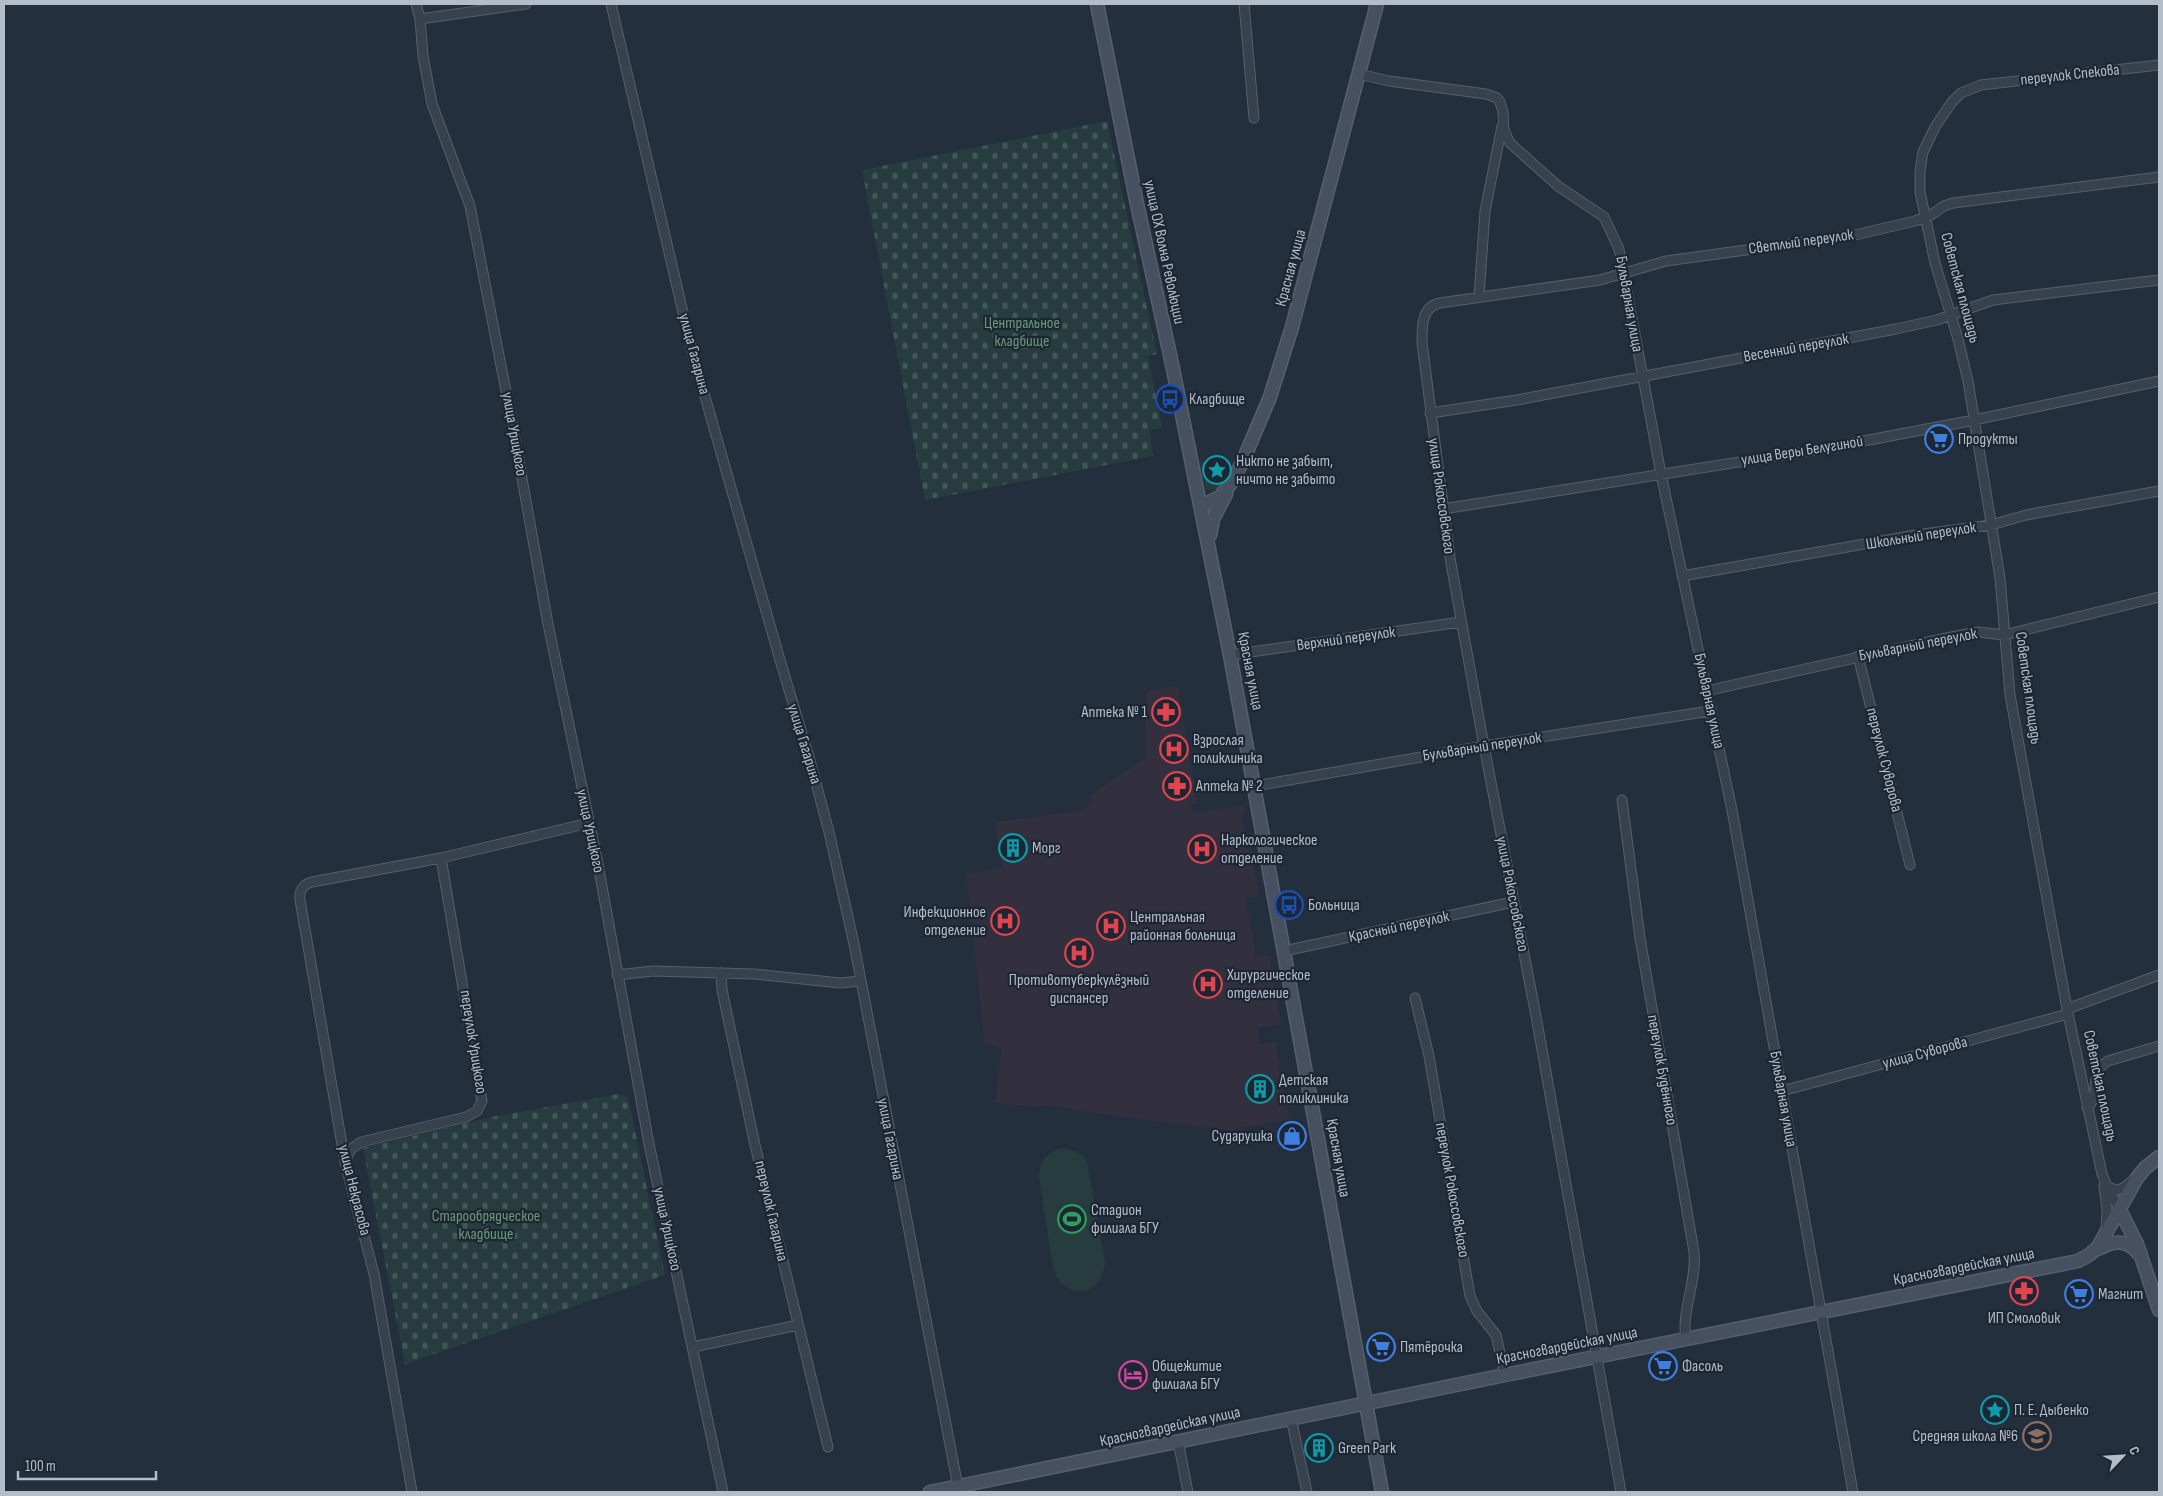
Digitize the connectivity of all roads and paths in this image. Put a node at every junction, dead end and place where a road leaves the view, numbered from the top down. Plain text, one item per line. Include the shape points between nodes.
1 (416, 4) edge
2 (526, 4) edge
3 (611, 4) edge
4 (1098, 4) edge
5 (1244, 4) edge
6 (1377, 4) edge
7 (420, 19) junction
8 (2159, 65) edge
9 (1359, 74) junction
10 (1981, 85) joint
11 (1254, 118) dead end
12 (1503, 121) junction
13 (2159, 177) edge
14 (1925, 218) junction
15 (1624, 274) junction
16 (2159, 280) edge
17 (1480, 296) junction
18 (1440, 303) joint
19 (1951, 314) junction
20 (1642, 376) junction
21 (2159, 381) edge
22 (1430, 413) junction
23 (1974, 420) junction
24 (1661, 474) junction
25 (1232, 483) junction
26 (2159, 491) edge
27 (1201, 506) junction
28 (1443, 509) junction
29 (1991, 525) junction
30 (1208, 543) junction
31 (1682, 576) junction
32 (2159, 597) edge
33 (1461, 622) junction
34 (2004, 635) junction
35 (1230, 655) junction
36 (1858, 656) junction
37 (1706, 691) junction
38 (1710, 711) junction
39 (1484, 746) junction
40 (1255, 786) junction
41 (1622, 800) dead end
42 (589, 823) junction
43 (442, 858) junction
44 (1910, 864) dead end
45 (1513, 902) junction
46 (1284, 951) junction
47 (721, 973) junction
48 (617, 975) junction
49 (2159, 975) edge
50 (860, 981) junction
51 (1415, 998) dead end
52 (2068, 1012) junction
53 (2159, 1046) edge
54 (1782, 1091) junction
55 (2087, 1108) junction
56 (2159, 1157) edge
57 (345, 1162) junction
58 (2139, 1175) junction
59 (2103, 1178) junction
60 (2120, 1210) junction
61 (2137, 1244) junction
62 (2098, 1247) junction
63 (2145, 1265) junction
64 (2159, 1310) edge
65 (1822, 1311) junction
66 (798, 1325) junction
67 (1686, 1339) junction
68 (693, 1347) junction
69 (1596, 1357) junction
70 (1505, 1375) junction
71 (1365, 1404) junction
72 (1291, 1418) junction
73 (1178, 1441) junction
74 (828, 1447) dead end
75 (959, 1490) edge
76 (412, 1492) edge
77 (723, 1492) edge
78 (930, 1492) edge
79 (1188, 1492) edge
80 (1307, 1492) edge
81 (1382, 1492) edge
82 (1621, 1492) edge
83 (1853, 1492) edge

1 - 7 street, улица Урицкого
2 - 7 street
3 - 50 street, улица Гагарина via 692,351 820,797
4 - 27 main road, улица ОХ Волна Революции via 1136,204
5 - 11 street
6 - 9 main road, Красная улица
7 - 42 street, улица Урицкого via 432,104 472,215 548,624
8 - 10 street, переулок Спекова
9 - 12 street, Бульварная улица via 1492,96 1502,106
9 - 25 main road, Красная улица via 1276,378 1262,418
10 - 14 street, Советская площадь via 1969,89 1952,102 1928,140 1919,182
12 - 15 street, Бульварная улица via 1514,148 1558,186 1607,221 1619,249
12 - 17 street via 1485,211
13 - 14 street, Светлый переулок via 1953,204
14 - 15 street, Светлый переулок via 1855,235 1666,261
14 - 19 street, Советская площадь
15 - 17 street, Светлый переулок
15 - 20 street, Бульварная улица
16 - 19 street, Весенний переулок via 1993,300
17 - 18 street, Светлый переулок
18 - 22 street, улица Рокоссовского via 1428,309 1423,326
19 - 20 street, Весенний переулок via 1887,331
19 - 23 street, Советская площадь
20 - 22 street, Весенний переулок
20 - 24 street, Бульварная улица
21 - 23 street, улица Веры Белугиной
22 - 28 street, улица Рокоссовского
23 - 24 street, улица Веры Белугиной via 1827,448
23 - 29 street, Советская площадь
24 - 28 street, улица Веры Белугиной
24 - 31 street, Бульварная улица
25 - 27 main road, Красная улица via 1220,497
25 - 30 main road via 1213,518
26 - 29 street, Школьный переулок via 2026,515
27 - 30 main road, Красная улица
28 - 33 street, улица Рокоссовского
29 - 31 street, Школьный переулок
29 - 34 street, Советская площадь via 2000,578
30 - 35 main road, Красная улица
31 - 37 street, Бульварная улица
32 - 34 street, Бульварный переулок
33 - 35 street, Верхний переулок
33 - 39 street, улица Рокоссовского
34 - 36 street, Бульварный переулок via 1978,632
34 - 52 street, Советская площадь via 2010,695
35 - 40 main road, Красная улица
36 - 37 street, Бульварный переулок
36 - 44 street, переулок Суворова
37 - 38 street, Бульварная улица
38 - 39 street, Бульварный переулок
38 - 54 street, Бульварная улица via 1732,810
39 - 40 street, Бульварный переулок
39 - 45 street, улица Рокоссовского
40 - 46 main road, Красная улица
41 - 67 street, переулок Будённого via 1640,938 1694,1252 1695,1274 1685,1326
42 - 43 street
42 - 48 street, улица Урицкого
43 - 57 street, переулок Урицкого via 482,1101 476,1111 466,1117 361,1142 351,1149
43 - 57 street, улица Некрасова via 312,882 302,888 300,900
45 - 46 street, Красный переулок
45 - 69 street, улица Рокоссовского
46 - 71 main road, Красная улица
47 - 48 street via 645,971
47 - 50 street via 840,983
47 - 66 street, переулок Гагарина via 756,1146
48 - 68 street, улица Урицкого via 648,1144
49 - 52 street, улица Суворова
50 - 75 street, улица Гагарина
51 - 70 street, переулок Рокоссовского via 1429,1056 1472,1305 1496,1335
52 - 54 street, улица Суворова
52 - 55 street, Советская площадь
53 - 55 street via 2101,1066 2096,1075 2093,1100
54 - 65 street, Бульварная улица
55 - 59 street, Советская площадь
56 - 58 main road
57 - 76 street, улица Некрасова via 374,1274
58 - 59 street via 2118,1190 2111,1188
58 - 60 main road
58 - 61 main road via 2131,1198
59 - 60 street, Советская площадь
59 - 62 street via 2107,1215
60 - 61 main road, Советская площадь
60 - 62 main road
61 - 63 main road, Советская площадь
62 - 63 main road, Красногвардейская улица via 2113,1242 2126,1243 2134,1248
62 - 65 main road, Красногвардейская улица via 2084,1258 2064,1264
63 - 64 main road, Советская площадь
65 - 67 main road, Красногвардейская улица
65 - 83 street, Бульварная улица
66 - 68 street
66 - 74 street, переулок Гагарина
67 - 69 main road, Красногвардейская улица
68 - 77 street, улица Урицкого
69 - 70 main road, Красногвардейская улица
69 - 82 street, улица Рокоссовского
70 - 71 main road, Красногвардейская улица
71 - 72 main road, Красногвардейская улица
71 - 81 main road, Красная улица
72 - 73 main road, Красногвардейская улица
72 - 80 street
73 - 75 main road, Красногвардейская улица
73 - 79 street
75 - 78 main road, Красногвардейская улица

